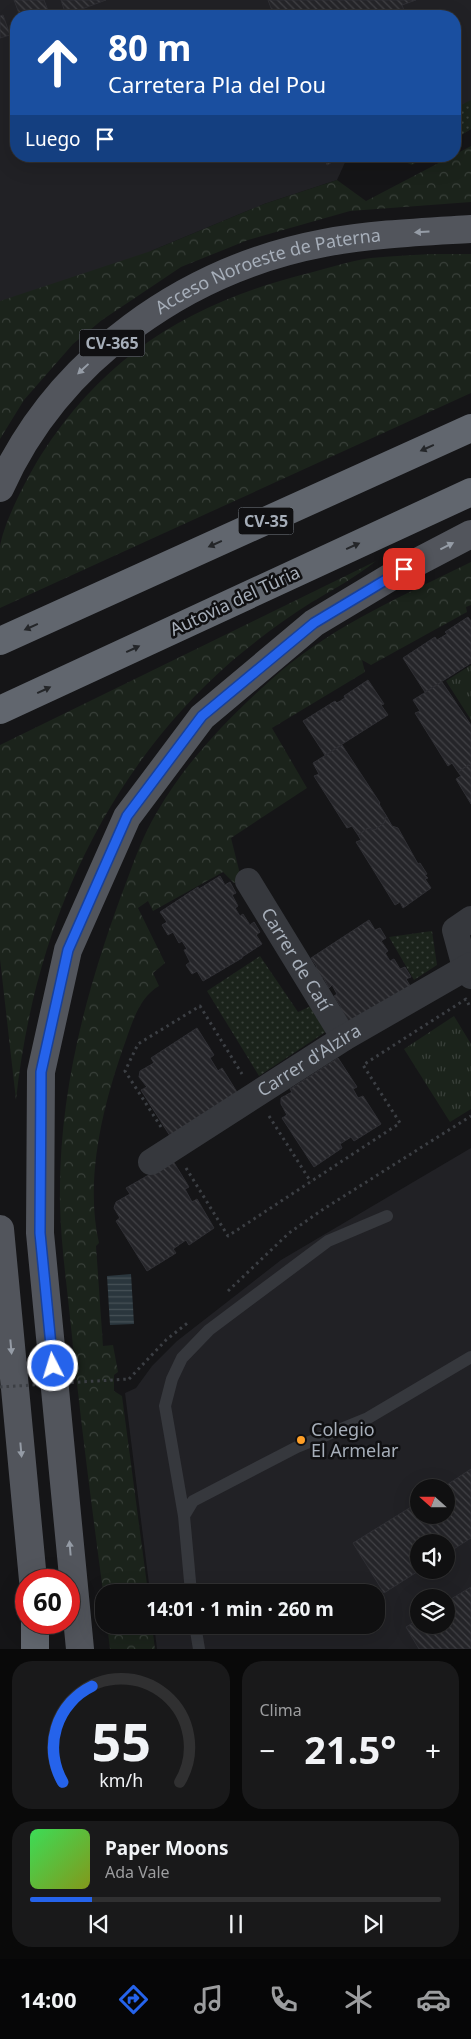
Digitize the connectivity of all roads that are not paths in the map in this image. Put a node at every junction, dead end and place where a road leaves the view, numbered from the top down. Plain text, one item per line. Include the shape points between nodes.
1 (471, 229) edge
2 (471, 428) edge
3 (0, 488) edge
4 (471, 492) edge
5 (471, 534) edge
6 (0, 641) edge
7 (0, 710) edge
8 (248, 881) dead end
9 (463, 924) edge
10 (469, 969) edge
11 (352, 1049) junction
12 (151, 1162) dead end
13 (387, 1216) dead end
14 (0, 1229) edge
15 (471, 1357) edge
16 (184, 1516) junction
17 (32, 1569) edge
18 (190, 1584) edge
19 (36, 1634) edge
20 (38, 1634) edge
21 (196, 1634) edge
22 (35, 1649) edge
23 (41, 1649) edge
24 (80, 1649) edge
25 (199, 1649) edge

1 -> 3 main road, Acceso Noroeste de Paterna / CV-365 via 372,236 322,244 273,256 194,289 130,326 78,372 38,419
2 -> 6 highway, CV-35
7 -> 4 highway, Autovia del Túria
24 -> 5 main road via 40,1233 41,1072 68,950 127,816 202,716 314,623 404,569
8 - 11 street, Carrer de Catí
9 - 10 street
10 - 11 street, Carrer d'Alzira
11 - 12 street, Carrer d'Alzira
13 - 16 lane via 328,1241 208,1330 182,1358 165,1406
14 -> 17 main road
15 - 16 lane via 368,1418 297,1447 193,1501
16 - 18 lane
19 - 22 highway
20 - 23 main road
21 - 25 lane

